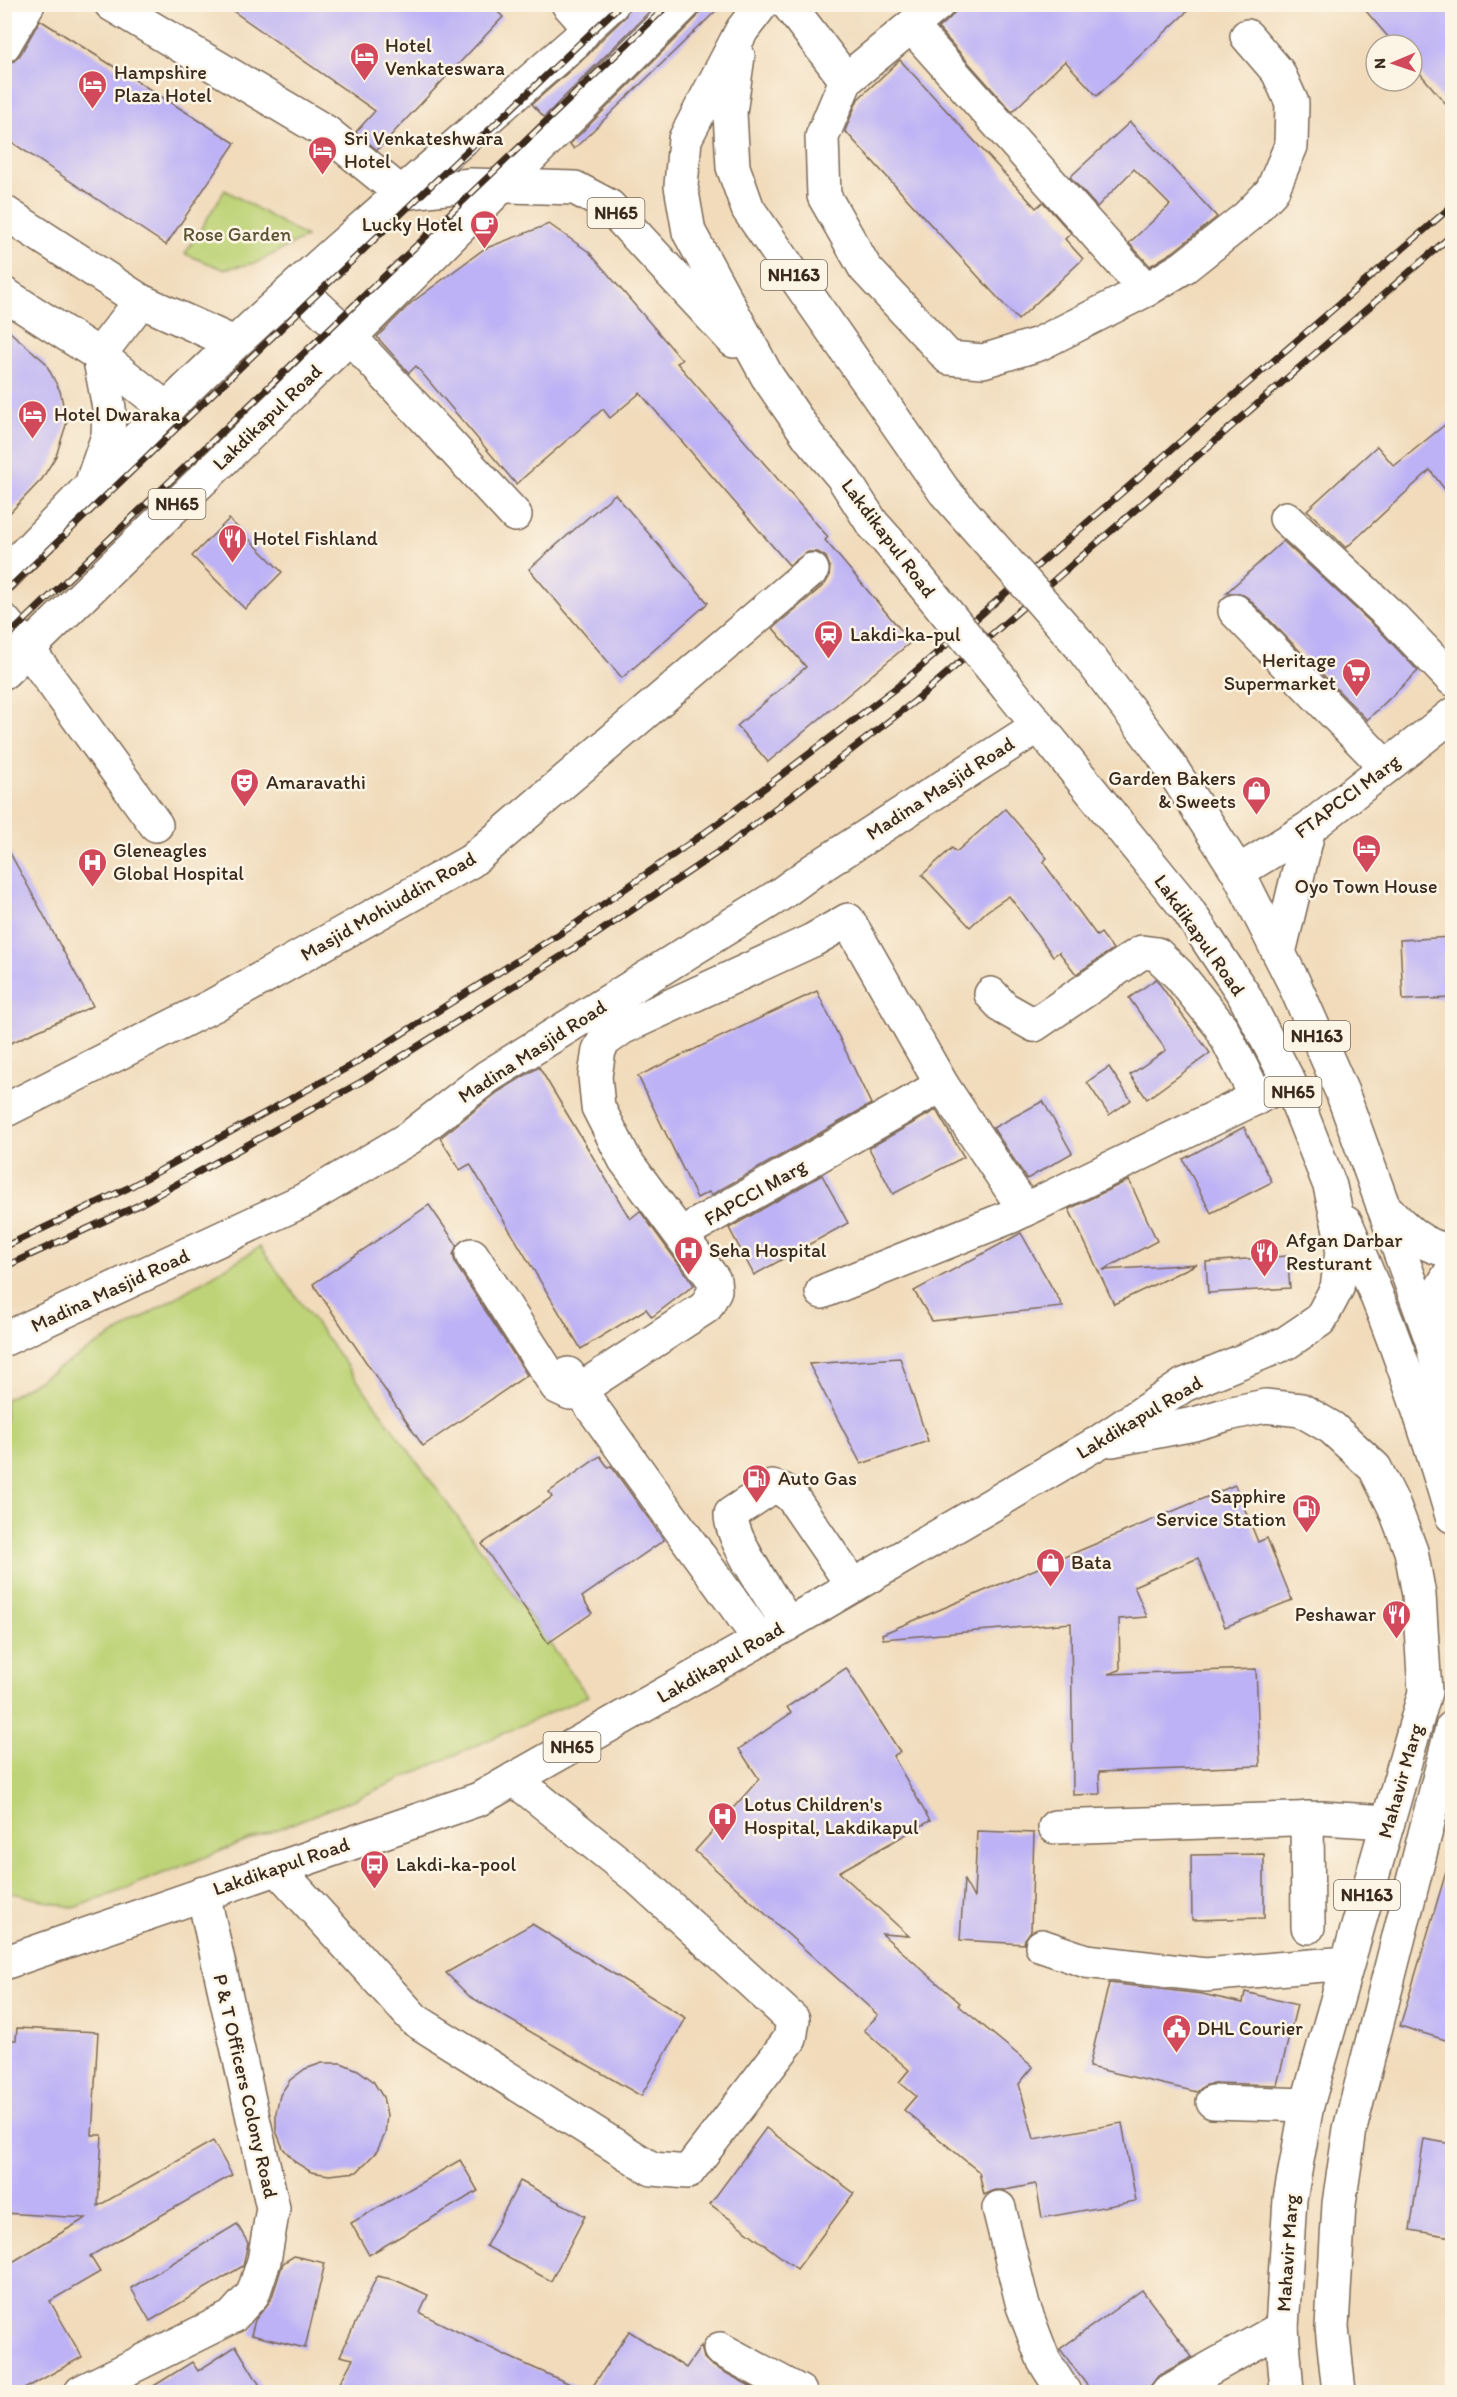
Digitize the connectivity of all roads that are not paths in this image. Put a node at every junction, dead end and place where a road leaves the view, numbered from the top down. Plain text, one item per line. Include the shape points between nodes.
1 (28, 4) edge
2 (111, 4) edge
3 (684, 4) edge
4 (762, 4) edge
5 (788, 4) edge
6 (938, 4) edge
7 (596, 10) edge
8 (912, 27) junction
9 (742, 30) junction
10 (1247, 36) dead end
11 (4, 45) edge
12 (846, 80) junction
13 (504, 186) junction
14 (401, 194) junction
15 (4, 212) edge
16 (297, 287) junction
17 (1146, 290) junction
18 (4, 294) edge
19 (141, 301) junction
20 (350, 337) junction
21 (234, 344) junction
22 (99, 355) junction
23 (767, 376) junction
24 (167, 409) junction
25 (89, 489) junction
26 (515, 515) dead end
27 (1286, 518) dead end
28 (812, 570) dead end
29 (4, 575) edge
30 (1236, 611) dead end
31 (4, 621) edge
32 (28, 649) junction
33 (4, 672) edge
34 (1452, 679) edge
35 (1452, 715) edge
36 (1038, 726) junction
37 (1386, 767) junction
38 (156, 825) dead end
39 (1309, 828) junction
40 (1238, 872) junction
41 (1279, 953) junction
42 (991, 994) dead end
43 (1289, 1082) junction
44 (942, 1085) junction
45 (1257, 1098) junction
46 (4, 1110) edge
47 (1330, 1186) junction
48 (1383, 1206) junction
49 (1025, 1209) junction
50 (681, 1234) junction
51 (475, 1244) dead end
52 (1452, 1250) edge
53 (1452, 1270) edge
54 (822, 1292) dead end
55 (5, 1339) edge
56 (1432, 1341) junction
57 (579, 1390) junction
58 (1099, 1442) junction
59 (1452, 1449) edge
60 (1452, 1516) edge
61 (853, 1586) junction
62 (788, 1624) junction
63 (760, 1640) junction
64 (1452, 1728) edge
65 (514, 1779) junction
66 (1307, 1818) junction
67 (1388, 1822) junction
68 (1055, 1827) dead end
69 (277, 1868) junction
70 (203, 1893) junction
71 (1308, 1927) dead end
72 (1042, 1946) dead end
73 (4, 1963) edge
74 (1347, 1963) junction
75 (1213, 2102) dead end
76 (1306, 2105) junction
77 (999, 2208) dead end
78 (1282, 2328) junction
79 (720, 2349) dead end
80 (81, 2392) edge
81 (800, 2392) edge
82 (1064, 2392) edge
83 (1168, 2392) edge
84 (1287, 2392) edge
85 (1339, 2392) edge

1 - 11 main road
2 - 14 main road via 326,132
3 - 13 main road, Lakdikapul Road / NH65
4 - 9 main road, Lakdikapul Road / NH65
5 - 12 main road
6 - 8 main road
7 - 14 main road via 576,41
8 - 12 main road
8 - 17 main road
9 - 23 main road, Lakdikapul Road / NH65 via 685,139 681,186 689,232
9 - 40 main road, Lakdikapul Road / NH163, bridge via 730,113 733,167 748,208 944,490 1079,644 1163,755
10 - 17 main road via 1278,72 1292,103 1291,146 1272,191 1247,217 1184,267
12 - 17 main road via 822,137 824,196 866,268 950,358 983,361 1039,344
13 - 14 main road, Lakdikapul Road / NH65 via 471,185
13 - 20 main road, Lakdikapul Road / NH65
13 - 23 main road, Lakdikapul Road / NH65 via 575,188 609,206
14 - 16 main road
15 - 19 main road
16 - 20 main road
16 - 21 main road
18 - 22 main road
19 - 21 main road
19 - 22 main road
20 - 26 main road
20 - 32 main road, Lakdikapul Road / NH65
21 - 24 main road
22 - 24 main road
22 - 25 main road via 109,408 108,436
23 - 36 main road, Lakdikapul Road / NH65, bridge via 872,523
24 - 25 main road
25 - 29 main road
27 - 34 main road
28 - 46 main road, Masjid Mohiuddin Road via 471,861 214,1005
30 - 37 main road
31 - 32 main road
32 - 33 main road, Lakdikapul Road / NH65
32 - 38 main road
35 - 37 main road, FTAPCCI Marg
36 - 43 main road, Lakdikapul Road / NH65 via 1187,909 1244,995
36 - 55 main road, Madina Masjid Road via 778,896 487,1077 409,1138 304,1200
37 - 39 main road, FTAPCCI Marg
39 - 40 main road, FTAPCCI Marg
39 - 41 main road
40 - 41 main road, Lakdikapul Road / NH163
41 - 48 main road, Lakdikapul Road / NH163 via 1342,1092
42 - 45 main road via 1004,1008 1034,1025 1142,952 1157,954 1221,1027
43 - 45 main road
43 - 47 main road, Lakdikapul Road / NH65
44 - 49 main road
44 - 50 main road, FAPCCI Marg
44 - 50 main road via 848,920 622,1028 604,1041 599,1050 598,1107 625,1160
45 - 49 main road
47 - 58 main road, Lakdikapul Road / NH65 via 1343,1244 1337,1288 1320,1320 1286,1342 1184,1385
47 - 60 main road via 1369,1274
48 - 52 main road via 1409,1234
48 - 56 main road, Lakdikapul Road / NH163
49 - 54 main road
50 - 57 main road, FAPCCI Marg via 714,1280 711,1301
51 - 57 main road
53 - 56 main road via 1432,1304
56 - 59 main road, NH163
57 - 63 main road
58 - 61 main road, Lakdikapul Road / NH65
58 - 67 main road, Mahavir Marg / NH163 via 1265,1406 1301,1410 1332,1428 1375,1468 1411,1551 1419,1595 1425,1692
61 - 62 main road, Lakdikapul Road / NH65
61 - 62 main road via 792,1497 772,1487 732,1514 731,1524
62 - 63 main road, Lakdikapul Road / NH65
63 - 65 main road, Lakdikapul Road / NH65
64 - 85 main road, Mahavir Marg / NH163 via 1350,2129 1339,2204 1332,2327
65 - 69 main road, Lakdikapul Road / NH65 via 479,1799
65 - 69 main road via 639,1879 793,2020 790,2039 688,2172 652,2169 415,2020
66 - 67 main road
66 - 68 main road
66 - 71 main road
67 - 74 main road, Mahavir Marg / NH163
69 - 70 main road, Lakdikapul Road / NH65
70 - 73 main road, Lakdikapul Road / NH65
70 - 80 main road, P & T Officers Colony Road via 273,2208 264,2261 253,2294 232,2317
72 - 74 main road via 1086,1961 1205,1975
74 - 76 main road, Mahavir Marg / NH163
75 - 76 main road
76 - 78 main road, Mahavir Marg / NH163 via 1290,2199
77 - 82 main road via 1023,2306 1044,2361
78 - 83 main road
78 - 84 main road, Mahavir Marg / NH163
79 - 81 main road

